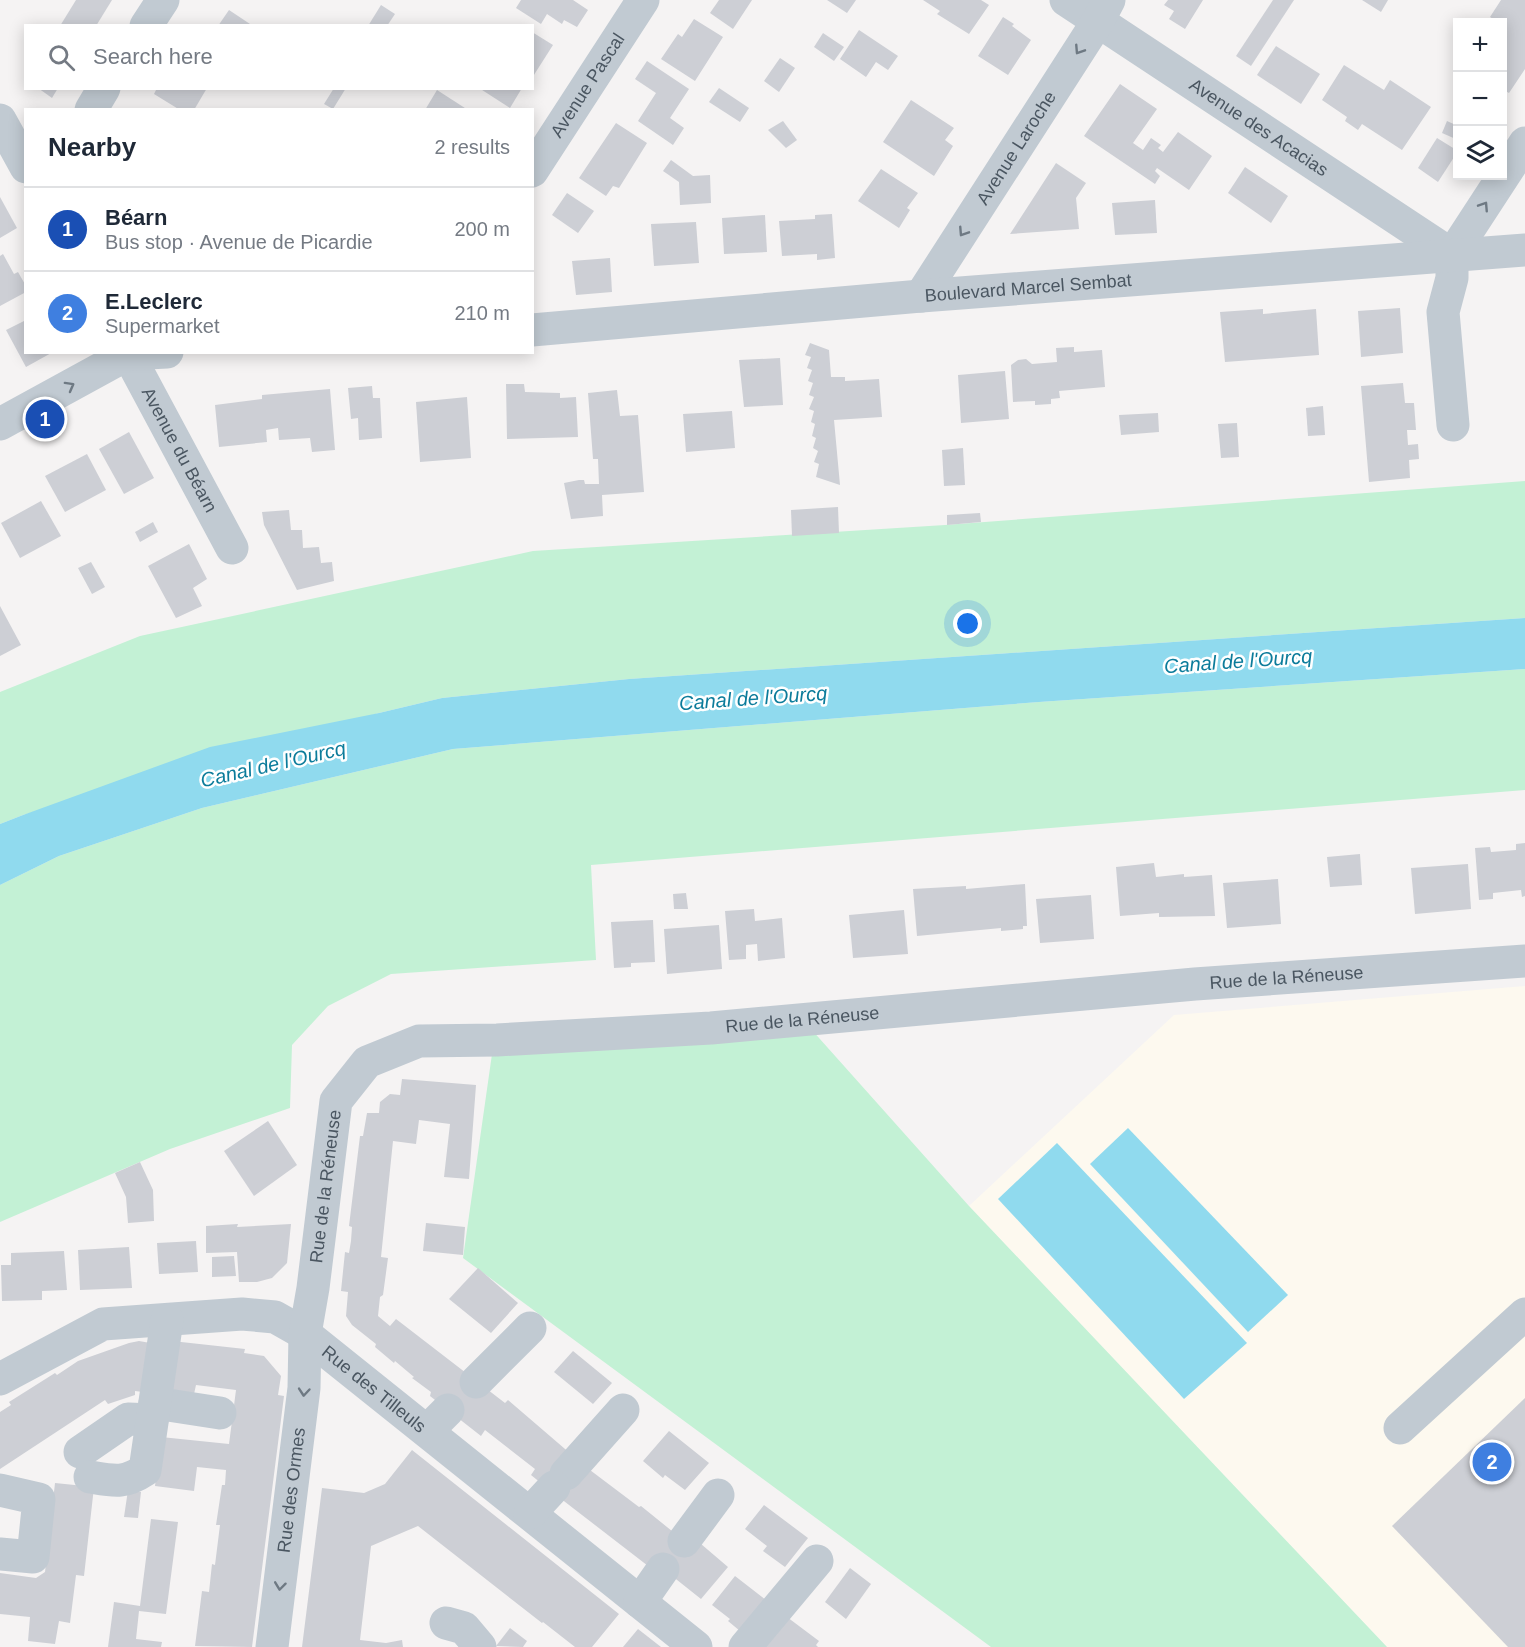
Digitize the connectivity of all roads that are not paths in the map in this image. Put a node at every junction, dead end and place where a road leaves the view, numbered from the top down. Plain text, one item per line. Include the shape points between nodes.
1 (163, 0) edge
2 (643, 0) edge
3 (1066, 0) edge
4 (1104, 10) edge
5 (147, 24) edge
6 (103, 90) edge
7 (91, 108) edge
8 (0, 120) edge
9 (1525, 143) edge
10 (24, 163) edge
11 (534, 168) edge
12 (1525, 250) edge
13 (1452, 255) junction
14 (921, 296) junction
15 (534, 330) edge
16 (126, 354) edge
17 (129, 354) edge
18 (0, 424) edge
19 (1453, 425) dead end
20 (232, 548) dead end
21 (1525, 961) edge
22 (1525, 1314) edge
23 (167, 1320) junction
24 (530, 1328) dead end
25 (305, 1334) junction
26 (0, 1379) edge
27 (476, 1382) dead end
28 (623, 1410) dead end
29 (153, 1411) junction
30 (220, 1413) dead end
31 (1400, 1428) dead end
32 (0, 1490) edge
33 (718, 1495) dead end
34 (530, 1514) junction
35 (684, 1541) dead end
36 (0, 1554) edge
37 (817, 1562) dead end
38 (663, 1569) dead end
39 (640, 1602) junction
40 (446, 1623) dead end
41 (272, 1647) edge
42 (480, 1647) edge
43 (696, 1647) edge
44 (745, 1647) edge

1 - 5 street
2 - 11 street, Avenue Pascal
3 - 4 street, Avenue des Acacias
4 - 13 street, Avenue des Acacias
4 -> 14 street, Avenue Laroche
6 - 7 street
8 - 10 street
13 -> 9 street
12 - 13 street, Boulevard Marcel Sembat
13 - 14 street, Boulevard Marcel Sembat
13 - 19 street via 1452,278 1443,312
14 - 15 street, Boulevard Marcel Sembat
18 -> 16 street
17 - 20 street, Avenue du Béarn
21 - 25 street, Rue de la Réneuse via 1195,984 711,1028 419,1041 367,1062 336,1101
22 - 31 street
23 - 25 street, Rue des Tilleuls via 242,1314 275,1317
23 - 26 street, Rue des Tilleuls via 103,1324
23 - 29 street
24 - 27 street
25 - 34 street, Rue des Tilleuls via 438,1421
25 -> 41 street, Rue des Ormes via 304,1388
28 - 34 street
29 - 29 street via 128,1419 85,1464 112,1480 131,1479 145,1470
29 - 30 street
32 - 36 street via 39,1499 33,1557
33 - 35 street
34 - 39 street, Rue des Tilleuls
37 - 44 street
38 - 39 street
39 - 43 street, Rue des Tilleuls
40 - 42 street via 464,1628

